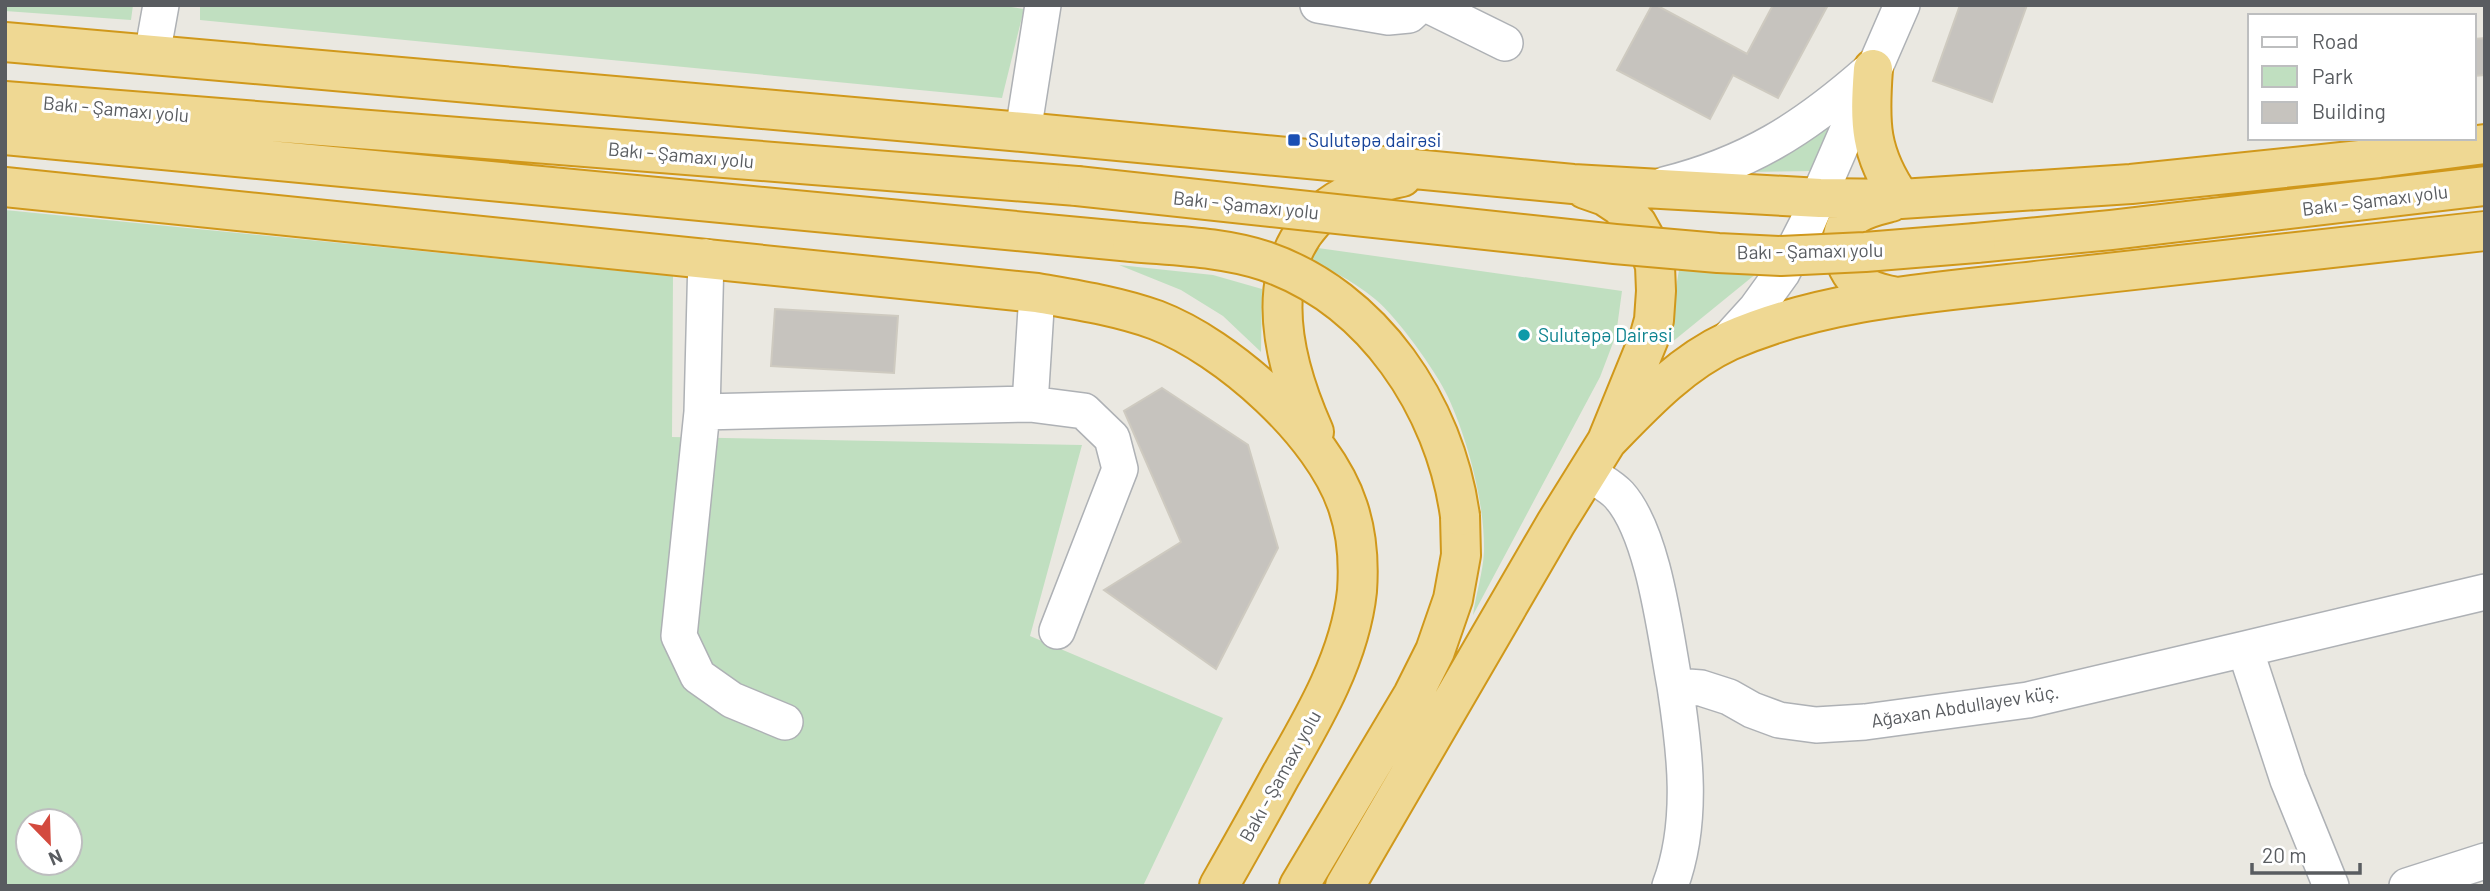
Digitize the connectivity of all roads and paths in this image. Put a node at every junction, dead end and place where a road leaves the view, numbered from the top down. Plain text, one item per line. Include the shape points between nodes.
1 (161, 5) edge
2 (1043, 5) edge
3 (1318, 5) edge
4 (1420, 5) edge
5 (1427, 5) edge
6 (1902, 5) edge
7 (5, 42) edge
8 (1505, 43) dead end
9 (152, 55) junction
10 (1872, 69) junction
11 (5, 101) edge
12 (1023, 132) junction
13 (5, 135) edge
14 (2485, 144) edge
15 (1438, 172) junction
16 (1573, 184) junction
17 (2485, 186) edge
18 (5, 187) edge
19 (1645, 189) junction
20 (1820, 198) junction
21 (1901, 199) junction
22 (2485, 231) edge
23 (706, 257) junction
24 (1037, 293) junction
25 (1897, 297) junction
26 (1726, 342) junction
27 (1030, 404) junction
28 (702, 412) junction
29 (1598, 457) junction
30 (1330, 468) junction
31 (2485, 592) edge
32 (1058, 631) dead end
33 (2245, 649) junction
34 (1675, 686) junction
35 (785, 722) dead end
36 (2485, 861) edge
37 (1219, 886) edge
38 (1299, 886) edge
39 (1345, 886) edge
40 (1670, 886) edge
41 (2331, 886) edge
42 (2407, 886) edge

1 - 9 street
2 - 12 street
3 - 4 street via 1388,17 1409,15
5 - 8 street
6 - 10 street
7 - 9 highway
9 - 12 highway
10 - 19 street via 1834,102 1759,152 1694,177
10 - 20 street
10 - 21 highway via 1870,105 1876,152
11 - 17 highway, Bakı - Şamaxı yolu, bridge via 1077,186 1615,244 1781,256 2111,230
12 - 15 highway
13 - 38 highway, bridge via 1220,251 1265,261 1309,282 1375,331 1421,397 1456,481 1461,555 1453,599 1435,651
14 - 21 highway via 2131,184
15 - 16 highway
15 - 30 highway via 1370,184 1343,195 1317,215 1293,248 1284,282 1282,318 1288,356 1301,404
16 - 19 highway
16 - 29 highway via 1620,206 1637,224 1655,266 1649,338
18 - 23 highway, Bakı - Şamaxı yolu
19 - 20 highway
20 - 21 highway
20 - 26 street via 1782,273
21 - 25 highway via 1854,216 1845,229 1842,248 1845,262 1863,286
22 - 25 highway
23 - 24 highway, Bakı - Şamaxı yolu
23 - 28 street
24 - 27 street
24 - 30 highway, Bakı - Şamaxı yolu via 1095,302 1200,341 1264,391
25 - 26 highway via 1797,317
26 - 29 highway via 1660,388
27 - 28 street
27 - 32 street via 1084,411 1112,438 1120,469
28 - 35 street via 679,636 698,676 732,700
29 - 34 street via 1634,516 1649,557
29 - 39 highway
30 - 37 highway, Bakı - Şamaxı yolu via 1348,506 1357,546 1357,591 1347,636 1306,733
31 - 33 street, Ağaxan Abdullayev küç.
33 - 34 street, Ağaxan Abdullayev küç. via 2028,700 1841,724 1779,720 1729,697
33 - 41 street via 2288,780
34 - 40 street via 1684,744 1685,802 1677,869
36 - 42 street

